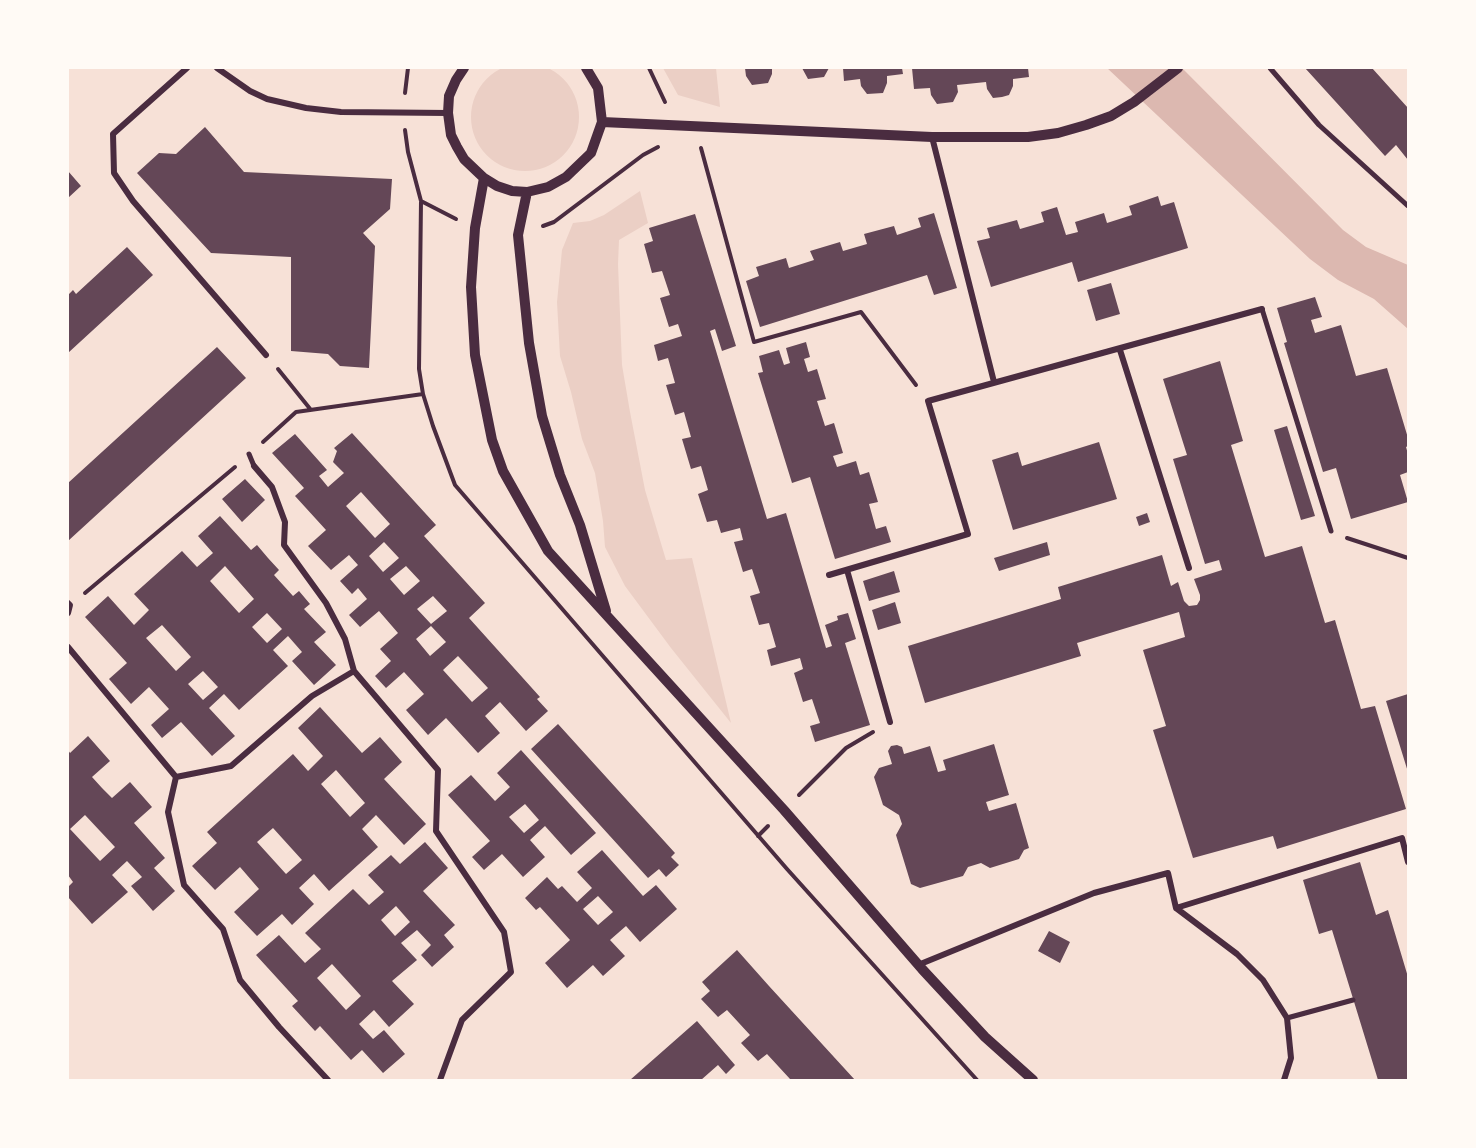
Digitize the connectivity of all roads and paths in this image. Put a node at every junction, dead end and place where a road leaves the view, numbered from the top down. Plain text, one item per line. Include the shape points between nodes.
1 (187, 68) edge
2 (217, 68) edge
3 (408, 68) edge
4 (464, 68) edge
5 (586, 68) edge
6 (648, 68) edge
7 (1178, 68) edge
8 (1270, 68) edge
9 (407, 78) dead end
10 (448, 113) junction
11 (602, 122) junction
12 (696, 127) junction
13 (932, 137) junction
14 (484, 178) junction
15 (527, 192) junction
16 (421, 201) dead end
17 (1408, 207) edge
18 (451, 216) dead end
19 (532, 230) dead end
20 (1262, 309) joint
21 (1120, 350) junction
22 (266, 355) joint
23 (994, 382) junction
24 (928, 401) junction
25 (312, 410) dead end
26 (249, 454) dead end
27 (254, 466) joint
28 (1331, 531) joint
29 (1408, 558) edge
30 (1189, 568) dead end
31 (847, 570) junction
32 (829, 575) dead end
33 (68, 603) edge
34 (68, 613) edge
35 (606, 614) junction
36 (68, 647) edge
37 (354, 671) junction
38 (890, 722) joint
39 (176, 777) junction
40 (784, 810) junction
41 (1408, 862) edge
42 (1176, 908) junction
43 (918, 965) junction
44 (1353, 1000) dead end
45 (1287, 1018) junction
46 (328, 1080) edge
47 (440, 1080) edge
48 (1033, 1080) edge
49 (1284, 1080) edge

1 - 22 street via 113,134 114,173 133,201
2 - 10 street via 267,99 306,108
3 - 9 path
4 - 10 street via 449,96
5 - 11 street via 598,88
6 - 12 path via 663,100
7 - 13 street via 1111,116 1058,133 1028,137
8 - 17 street via 1318,125
10 - 14 street via 451,135 464,159
11 - 12 street
11 - 15 street via 591,153 580,165 548,187
12 - 13 street
12 - 19 path via 643,155 554,222
12 - 24 path via 754,342 861,312
13 - 23 street
14 - 15 street via 504,189
14 - 35 street via 474,228 472,322 492,440 503,471 548,551
15 - 35 street via 518,235 529,343 542,416
16 - 18 path
20 - 21 street
20 - 28 street
21 - 23 street
21 - 30 street
22 - 25 path
23 - 24 street
24 - 31 street via 968,534
26 - 27 street
27 - 37 street via 272,487 285,522 284,545 336,621
28 - 29 path
31 - 32 street
31 - 38 street
33 - 34 street
35 - 40 street
36 - 39 street
37 - 39 street via 312,696 231,766
37 - 47 street via 438,770 436,831 504,932 511,972 462,1020
38 - 40 path via 846,748
39 - 46 street via 168,812 184,885 223,929 240,980
40 - 43 street
41 - 42 street via 1402,838
42 - 43 street via 1168,873 1094,893
42 - 45 street via 1257,973
43 - 48 street via 985,1037
44 - 45 street
45 - 49 street via 1291,1058

